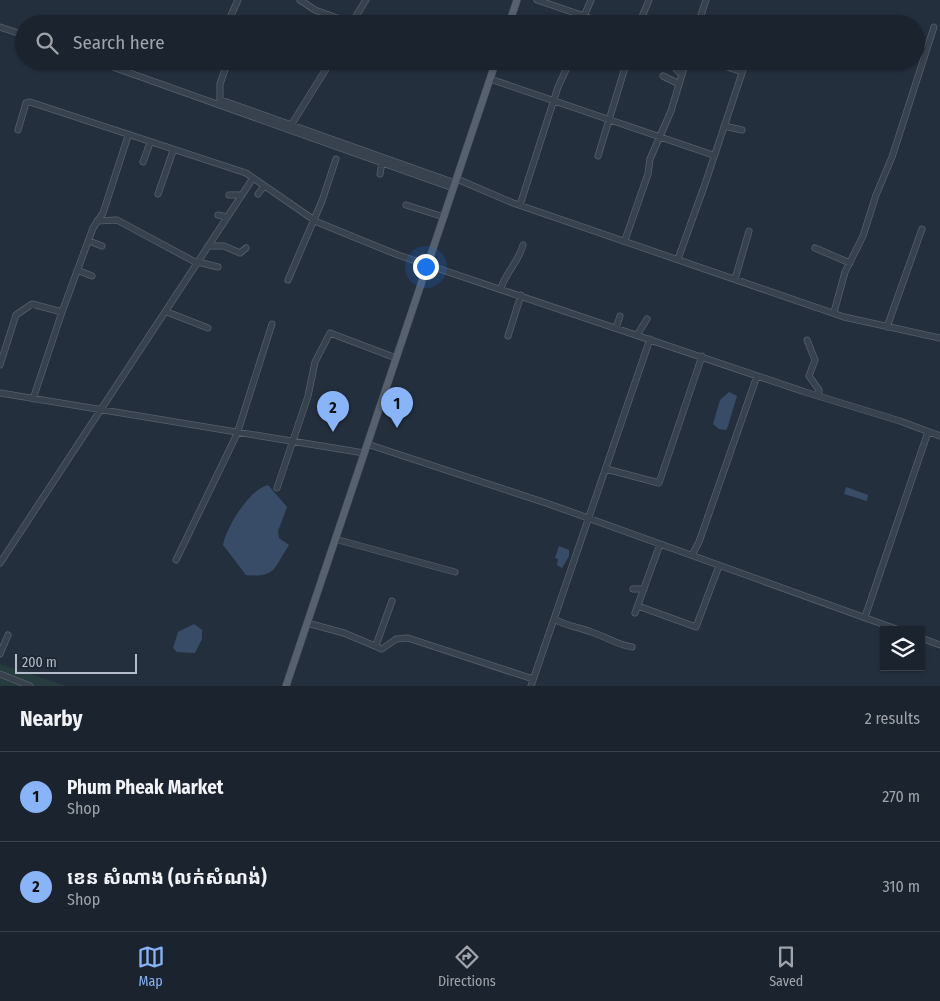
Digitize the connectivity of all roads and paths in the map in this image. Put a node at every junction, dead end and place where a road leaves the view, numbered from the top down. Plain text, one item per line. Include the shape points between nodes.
1 (238, 0) edge
2 (300, 0) edge
3 (366, 0) edge
4 (517, 0) edge
5 (538, 0) edge
6 (591, 0) edge
7 (649, 0) edge
8 (706, 0) edge
9 (231, 15) edge
10 (329, 15) edge
11 (356, 15) edge
12 (512, 15) edge
13 (581, 15) edge
14 (584, 15) edge
15 (643, 15) edge
16 (701, 15) edge
17 (0, 26) edge
18 (934, 26) dead end
19 (15, 32) edge
20 (925, 54) edge
21 (123, 70) edge
22 (225, 70) edge
23 (325, 70) edge
24 (493, 70) edge
25 (566, 70) edge
26 (624, 70) edge
27 (677, 70) edge
28 (683, 70) edge
29 (736, 70) edge
30 (920, 70) edge
31 (742, 72) joint
32 (682, 75) junction
33 (663, 76) dead end
34 (490, 79) junction
35 (679, 84) junction
36 (554, 100) junction
37 (220, 102) junction
38 (609, 120) junction
39 (724, 126) junction
40 (290, 127) junction
41 (18, 130) dead end
42 (742, 130) dead end
43 (128, 136) junction
44 (660, 137) junction
45 (150, 143) junction
46 (174, 151) junction
47 (598, 156) dead end
48 (714, 156) junction
49 (336, 159) dead end
50 (143, 162) dead end
51 (382, 162) junction
52 (380, 174) dead end
53 (253, 178) junction
54 (455, 183) junction
55 (264, 186) junction
56 (158, 194) dead end
57 (258, 194) dead end
58 (229, 195) dead end
59 (242, 196) junction
60 (406, 205) dead end
61 (520, 205) junction
62 (218, 215) dead end
63 (444, 217) junction
64 (227, 218) junction
65 (314, 218) junction
66 (97, 221) junction
67 (922, 229) dead end
68 (749, 231) dead end
69 (88, 240) junction
70 (624, 240) junction
71 (523, 245) dead end
72 (102, 246) dead end
73 (208, 246) junction
74 (246, 248) dead end
75 (815, 248) dead end
76 (678, 259) junction
77 (198, 262) junction
78 (850, 263) junction
79 (428, 264) junction
80 (218, 268) dead end
81 (77, 270) junction
82 (92, 276) dead end
83 (735, 279) junction
84 (288, 280) dead end
85 (500, 288) junction
86 (520, 295) junction
87 (62, 312) junction
88 (167, 312) junction
89 (834, 312) junction
90 (620, 316) dead end
91 (647, 319) dead end
92 (272, 324) dead end
93 (887, 327) junction
94 (208, 328) dead end
95 (616, 328) junction
96 (637, 335) junction
97 (508, 336) dead end
98 (940, 338) edge
99 (650, 339) junction
100 (807, 340) dead end
101 (702, 356) junction
102 (396, 358) junction
103 (0, 365) edge
104 (756, 376) junction
105 (0, 393) edge
106 (819, 396) junction
107 (34, 400) junction
108 (101, 409) junction
109 (928, 432) junction
110 (237, 434) junction
111 (940, 436) edge
112 (294, 444) junction
113 (367, 444) junction
114 (364, 454) junction
115 (606, 469) junction
116 (278, 488) dead end
117 (589, 519) junction
118 (336, 539) junction
119 (660, 544) junction
120 (692, 555) junction
121 (176, 560) dead end
122 (0, 563) edge
123 (719, 566) junction
124 (455, 572) dead end
125 (633, 589) dead end
126 (644, 590) junction
127 (392, 601) dead end
128 (638, 606) junction
129 (635, 613) dead end
130 (865, 617) junction
131 (554, 619) junction
132 (307, 623) junction
133 (889, 626) edge
134 (8, 635) dead end
135 (925, 639) edge
136 (376, 645) junction
137 (940, 645) edge
138 (632, 647) dead end
139 (0, 654) edge
140 (0, 674) edge
141 (533, 679) junction
142 (30, 686) edge
143 (286, 686) edge
144 (531, 686) edge

1 - 9 street
2 - 10 street
3 - 11 street
4 - 12 main road
5 - 13 street
6 - 14 street
7 - 15 street
8 - 16 street
17 - 19 street
18 - 20 street
21 - 37 street
22 - 37 street via 220,84
23 - 40 street
24 - 34 main road
25 - 36 street
26 - 38 street
27 - 32 street
28 - 32 street
29 - 31 street
30 - 78 street via 864,236
31 - 39 street
32 - 35 street
33 - 35 street
34 - 36 street
34 - 54 main road
35 - 44 street
36 - 38 street
36 - 61 street
37 - 40 street
38 - 44 street
38 - 47 street
39 - 42 street
39 - 48 street
40 - 51 street
40 - 54 street
41 - 43 street via 27,102 62,111
43 - 45 street
43 - 66 street via 105,208
44 - 48 street
44 - 70 street
45 - 46 street
45 - 50 street
46 - 53 street via 234,168
46 - 56 street
48 - 76 street
49 - 65 street
51 - 52 street
51 - 54 street
53 - 55 street
53 - 59 street
54 - 61 street
54 - 63 main road
55 - 57 street
55 - 65 street
58 - 59 street
59 - 64 street
60 - 63 street
61 - 70 street
62 - 64 street
63 - 79 main road
64 - 73 street
65 - 79 street via 324,225
65 - 84 street
66 - 69 street
66 - 77 street via 117,220
67 - 93 street
68 - 83 street
69 - 72 street
69 - 81 street
70 - 76 street
71 - 85 street
73 - 74 street via 224,246 240,253
73 - 77 street
75 - 78 street
76 - 83 street
77 - 80 street
77 - 88 street
78 - 89 street
79 - 85 street
79 - 102 main road
81 - 82 street
81 - 87 street
83 - 89 street
85 - 86 street
86 - 95 street
86 - 97 street
87 - 103 street via 32,304 17,313
87 - 107 street
88 - 94 street
88 - 108 street
89 - 93 street
90 - 95 street
91 - 96 street
92 - 110 street
93 - 98 street
95 - 96 street
96 - 99 street
99 - 101 street
99 - 115 street
100 - 106 street via 815,360 809,376 819,390
101 - 104 street
101 - 115 street via 659,483
102 - 112 street via 330,332 315,362
102 - 113 main road
104 - 106 street
104 - 120 street
105 - 107 street
106 - 109 street
107 - 108 street
108 - 110 street
108 - 122 street
109 - 111 street
109 - 130 street
110 - 112 street
110 - 121 street
112 - 114 street
112 - 116 street
113 - 114 main road
113 - 117 street
114 - 118 main road
115 - 117 street
117 - 119 street
117 - 131 street
118 - 124 street
118 - 132 main road
119 - 120 street
119 - 126 street
120 - 123 street
123 - 128 street via 696,627
123 - 130 street
125 - 126 street
126 - 128 street
127 - 136 street
128 - 129 street
130 - 133 street
131 - 138 street via 621,646
131 - 141 street
132 - 136 street
132 - 143 main road
134 - 139 street
135 - 137 street
136 - 141 street via 384,649 396,639 408,638
140 - 142 street
141 - 144 street

